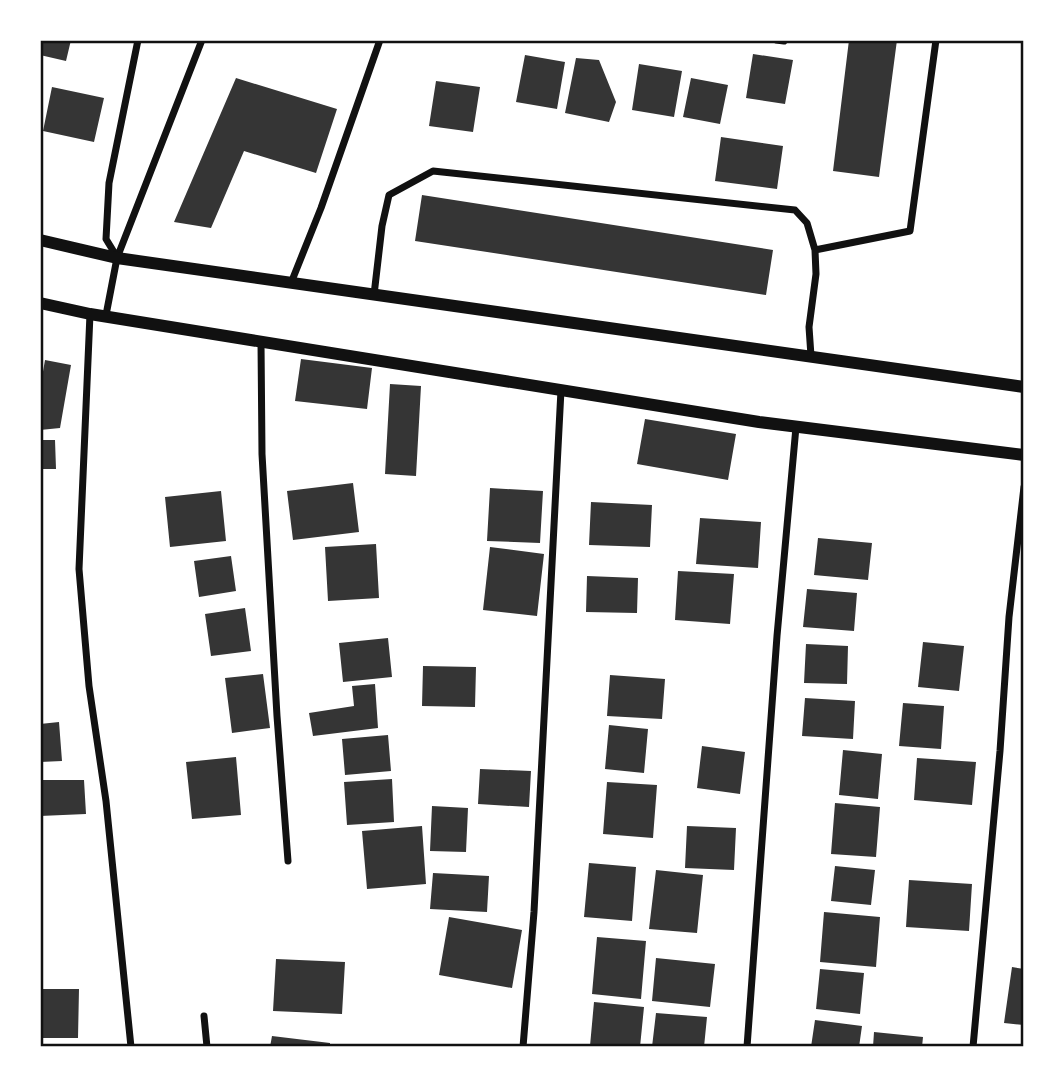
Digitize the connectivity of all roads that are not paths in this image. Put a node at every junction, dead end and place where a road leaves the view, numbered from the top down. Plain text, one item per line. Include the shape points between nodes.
1 (138, 40) edge
2 (202, 40) edge
3 (380, 40) edge
4 (936, 40) edge
5 (40, 240) edge
6 (815, 250) junction
7 (117, 258) junction
8 (291, 283) junction
9 (374, 295) junction
10 (40, 303) edge
11 (90, 314) junction
12 (106, 316) junction
13 (261, 342) junction
14 (811, 356) junction
15 (1024, 387) edge
16 (561, 390) junction
17 (796, 427) junction
18 (1024, 456) edge
19 (1024, 487) edge
20 (288, 861) dead end
21 (204, 1016) dead end
22 (131, 1047) edge
23 (207, 1047) edge
24 (523, 1047) edge
25 (747, 1047) edge
26 (973, 1047) edge

1 - 7 street via 109,183 106,239
2 - 7 street
3 - 8 street
4 - 6 street via 910,231
5 - 7 street
6 - 9 street via 807,223 795,210 433,171 389,194
6 - 14 street
7 - 8 street
7 - 12 street
8 - 9 street
9 - 14 street
10 - 11 street
11 - 12 street
11 - 22 street via 79,569
12 - 13 street
13 - 16 street
13 - 20 street via 262,454
14 - 15 street
16 - 17 street
16 - 24 street
17 - 18 street
17 - 25 street
19 - 26 street
21 - 23 street

